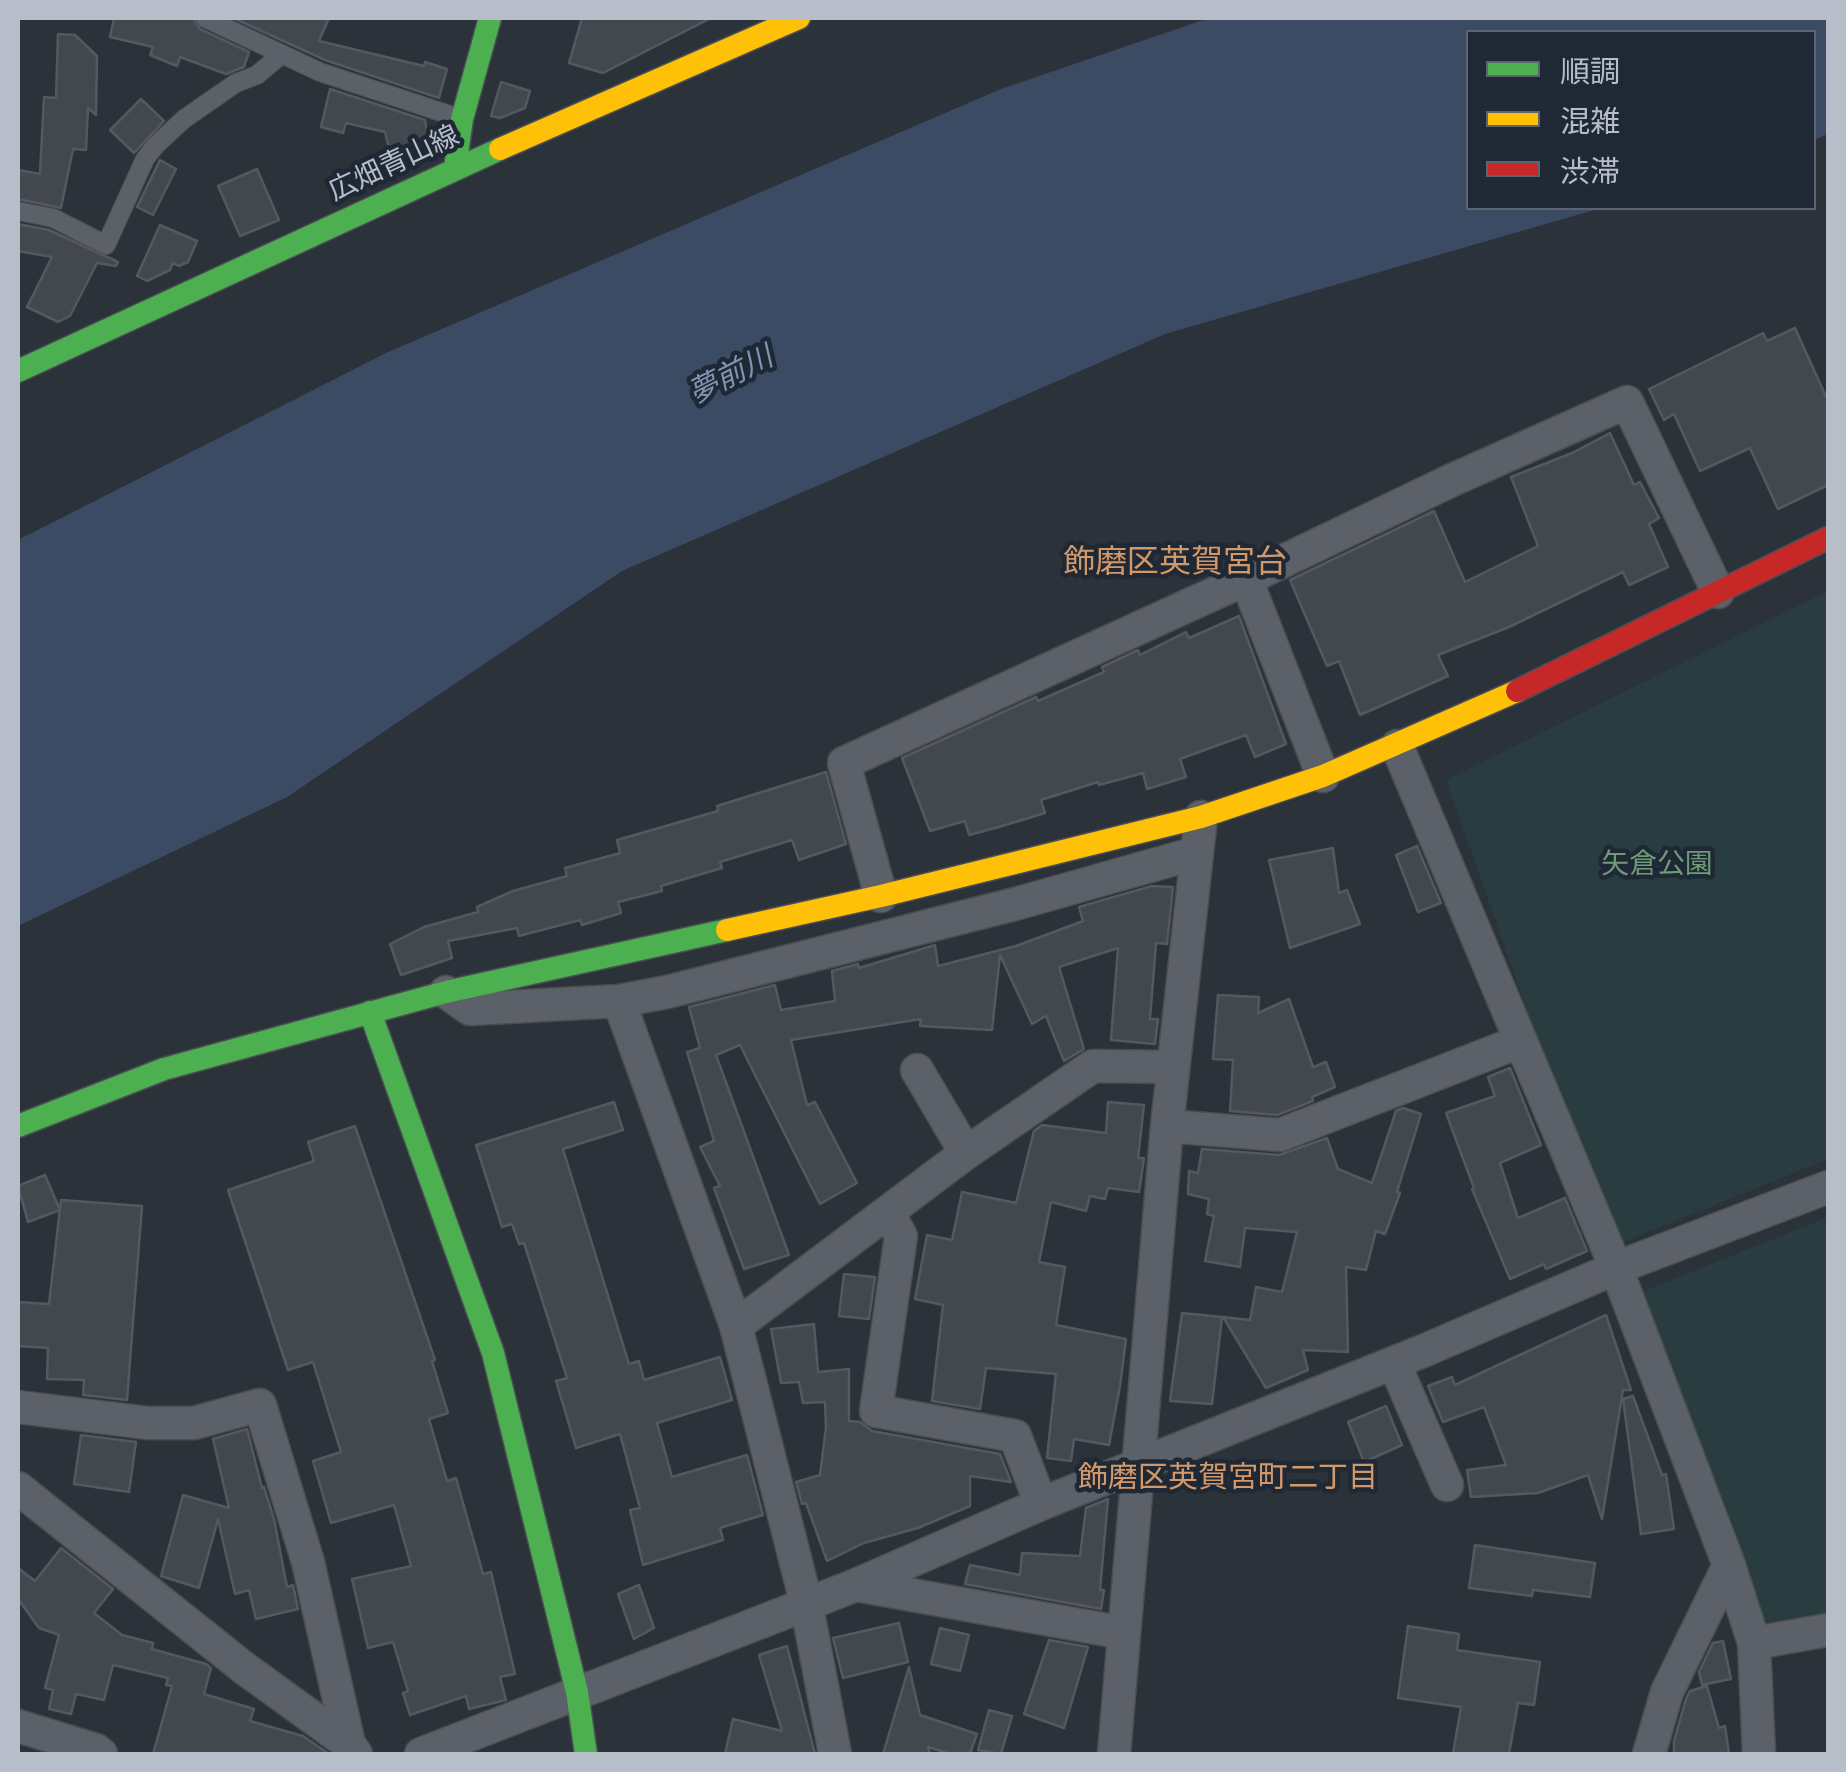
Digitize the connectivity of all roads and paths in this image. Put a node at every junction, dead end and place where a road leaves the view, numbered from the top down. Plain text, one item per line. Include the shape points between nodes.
1 (205, 18) edge
2 (490, 18) edge
3 (799, 18) edge
4 (282, 54) junction
5 (462, 119) junction
6 (455, 168) junction
7 (18, 210) edge
8 (18, 370) edge
9 (1828, 538) edge
10 (1246, 579) junction
11 (1718, 592) junction
12 (1397, 746) junction
13 (1323, 776) junction
14 (1201, 817) junction
15 (1196, 853) junction
16 (881, 896) junction
17 (446, 992) junction
18 (618, 1001) junction
19 (370, 1012) junction
20 (1521, 1041) junction
21 (1173, 1067) junction
22 (917, 1070) dead end
23 (18, 1126) edge
24 (1167, 1126) junction
25 (966, 1152) junction
26 (1828, 1187) edge
27 (888, 1213) junction
28 (1616, 1268) junction
29 (736, 1326) junction
30 (1394, 1363) junction
31 (18, 1408) edge
32 (1137, 1466) junction
33 (1447, 1485) dead end
34 (18, 1488) edge
35 (1041, 1504) junction
36 (1729, 1566) junction
37 (856, 1585) junction
38 (806, 1602) junction
39 (1828, 1630) edge
40 (1124, 1633) junction
41 (1754, 1644) junction
42 (576, 1692) junction
43 (18, 1726) edge
44 (353, 1749) edge
45 (102, 1754) edge
46 (421, 1754) edge
47 (586, 1754) edge
48 (835, 1754) edge
49 (1114, 1754) edge
50 (1649, 1754) edge
51 (1759, 1754) edge

1 - 4 lane
2 - 5 street
3 - 6 street, 広畑青山線
4 - 5 lane
4 - 7 lane via 155,146 106,245 53,218
5 - 6 street
6 - 8 street, 広畑青山線
9 - 11 street
10 - 11 street via 1628,402
10 - 13 street
10 - 16 street via 844,763
11 - 12 street
12 - 13 street
12 - 20 street
13 - 14 street
14 - 15 street
14 - 16 street
15 - 18 street
15 - 21 street
16 - 17 street
17 - 18 street via 470,1009
17 - 19 street
18 - 29 street
19 - 23 street via 164,1069
19 - 42 street via 493,1353
20 - 24 street via 1280,1136
20 - 28 street
21 - 24 street
21 - 25 street via 1092,1066
22 - 25 street
24 - 32 street
25 - 27 street
26 - 28 street
27 - 29 street
27 - 35 street via 901,1236 876,1411 1015,1436
28 - 30 street
28 - 36 street
29 - 38 street
30 - 32 street
30 - 33 street
31 - 44 street via 194,1424 260,1405 308,1562
32 - 35 street
32 - 40 street
34 - 44 street
35 - 37 street
36 - 41 street
36 - 50 street via 1668,1692
37 - 38 street
37 - 40 street
38 - 42 street
38 - 48 street
39 - 41 street
40 - 49 street
41 - 51 street
42 - 46 street
42 - 47 street
43 - 45 street

